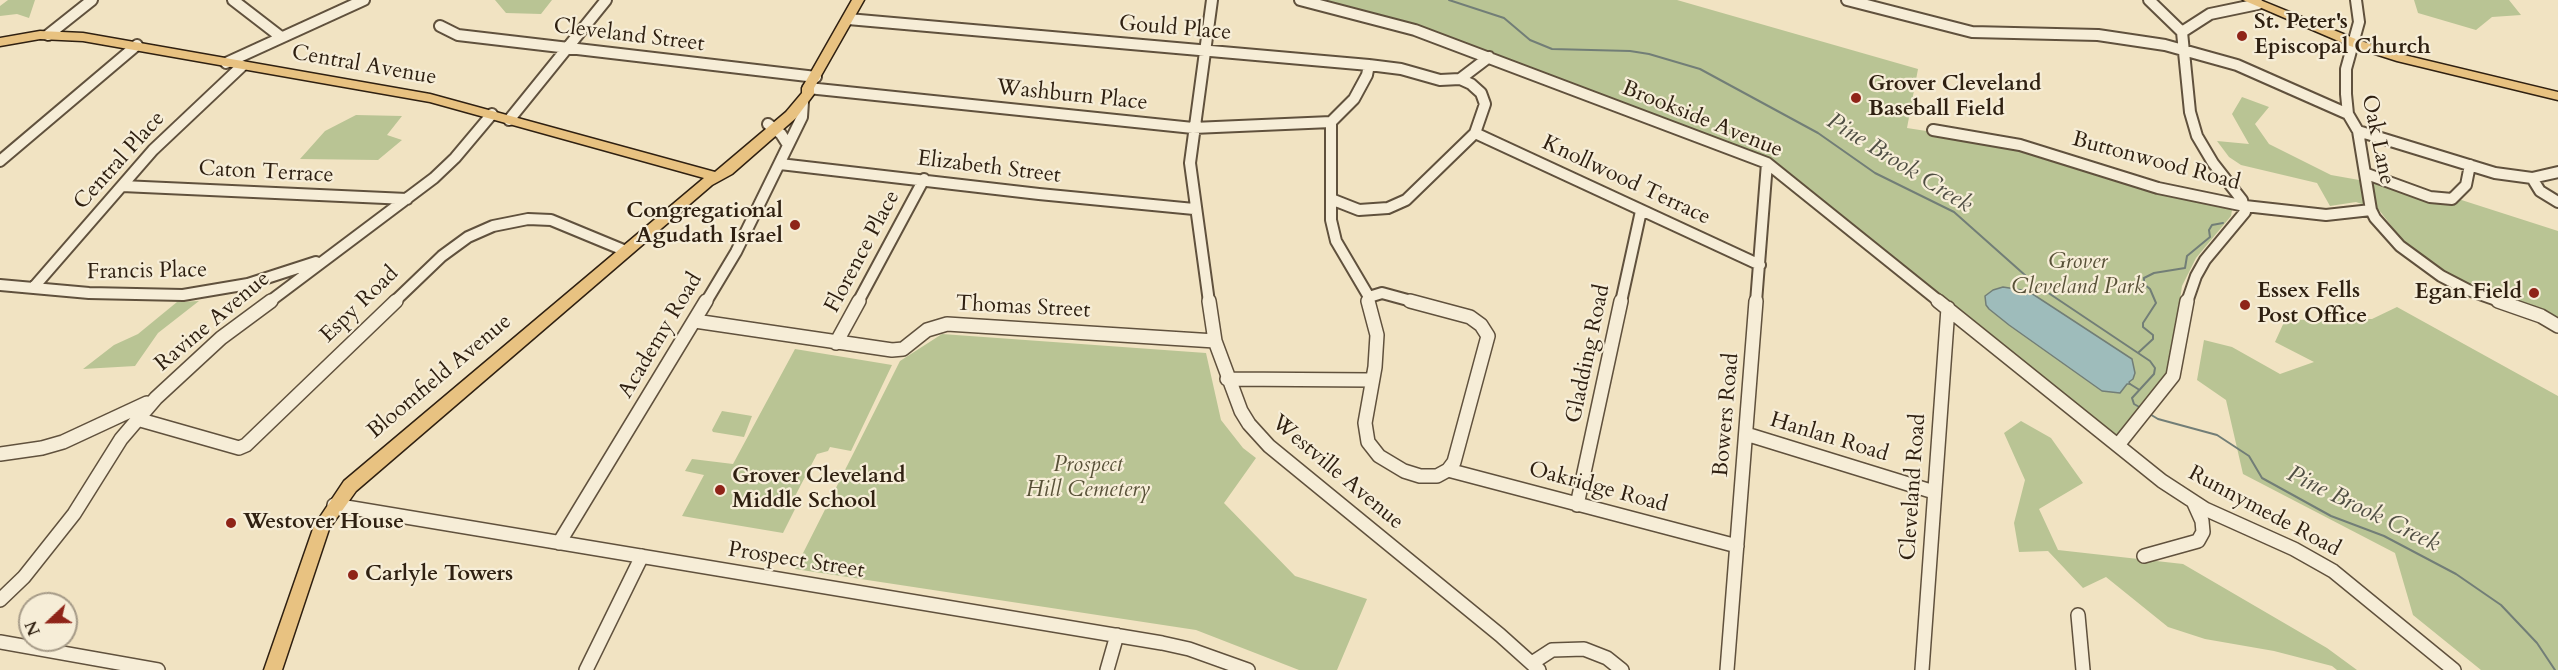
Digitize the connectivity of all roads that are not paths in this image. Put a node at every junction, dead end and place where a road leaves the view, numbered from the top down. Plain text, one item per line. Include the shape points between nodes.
1 (92, 0) edge
2 (233, 0) edge
3 (364, 0) edge
4 (606, 0) edge
5 (858, 0) edge
6 (1212, 0) edge
7 (1300, 0) edge
8 (1847, 0) edge
9 (2149, 0) edge
10 (2356, 0) edge
11 (2253, 2) edge
12 (848, 19) junction
13 (440, 26) dead end
14 (2182, 32) junction
15 (48, 35) junction
16 (281, 37) junction
17 (0, 42) edge
18 (2354, 43) junction
19 (137, 45) junction
20 (568, 49) junction
21 (2185, 50) junction
22 (1204, 51) junction
23 (1489, 57) junction
24 (226, 63) junction
25 (1369, 65) junction
26 (242, 66) junction
27 (1460, 79) junction
28 (812, 82) junction
29 (2558, 96) edge
30 (803, 102) junction
31 (492, 114) junction
32 (2348, 114) junction
33 (509, 120) junction
34 (1331, 122) junction
35 (772, 127) junction
36 (1193, 128) junction
37 (1933, 130) dead end
38 (2358, 131) junction
39 (1475, 133) junction
40 (789, 145) junction
41 (0, 161) edge
42 (1767, 163) junction
43 (780, 164) junction
44 (2470, 165) junction
45 (2558, 172) edge
46 (2367, 174) junction
47 (714, 176) junction
48 (2532, 178) junction
49 (924, 179) junction
50 (122, 186) junction
51 (407, 199) junction
52 (1331, 199) junction
53 (2558, 201) edge
54 (2245, 206) junction
55 (1194, 208) junction
56 (2371, 210) junction
57 (1641, 212) junction
58 (626, 251) junction
59 (325, 259) junction
60 (1760, 265) junction
61 (0, 285) edge
62 (33, 288) junction
63 (1369, 297) junction
64 (1948, 308) junction
65 (695, 321) junction
66 (2558, 326) edge
67 (1215, 341) junction
68 (836, 343) junction
69 (1227, 379) junction
70 (1371, 380) junction
71 (156, 398) junction
72 (136, 419) junction
73 (1746, 434) junction
74 (2118, 445) junction
75 (0, 454) edge
76 (1448, 470) junction
77 (1934, 492) junction
78 (2193, 501) junction
79 (1577, 505) junction
80 (334, 506) junction
81 (560, 543) junction
82 (1737, 546) junction
83 (642, 556) junction
84 (2144, 556) dead end
85 (0, 600) edge
86 (2078, 615) dead end
87 (1117, 635) junction
88 (0, 642) edge
89 (1535, 666) edge
90 (158, 670) edge
91 (273, 670) edge
92 (586, 670) edge
93 (1107, 670) edge
94 (1248, 670) edge
95 (1622, 670) edge
96 (1727, 670) edge
97 (1922, 670) edge
98 (2083, 670) edge
99 (2454, 670) edge

1 - 15 street
2 - 16 street
3 - 16 street
4 - 20 street
5 - 12 main road, Bloomfield Avenue
6 - 22 street, Westville Avenue
7 - 23 street, Brookside Avenue via 1415,30
8 - 21 street via 1972,32 2098,35
9 - 14 street
10 - 18 street, Oak Lane via 2359,22
11 - 14 street via 2210,14
11 - 18 main road
12 - 22 street, Gould Place
12 - 28 main road, Bloomfield Avenue
13 - 20 street, Cleveland Street via 458,35
14 - 21 street
15 - 17 main road, Central Avenue
15 - 19 main road, Central Avenue
16 - 24 street
18 - 29 main road
18 - 32 street, Oak Lane via 2346,69
19 - 24 main road, Central Avenue
19 - 41 street
20 - 28 street, Cleveland Street
20 - 33 street
21 - 32 street via 2248,70
21 - 54 street via 2190,112 2197,136
22 - 25 street, Gould Place
22 - 36 street, Westville Avenue
23 - 27 street
23 - 42 street, Brookside Avenue
24 - 26 main road, Central Avenue
25 - 27 street, Gould Place via 1401,69 1426,78
25 - 34 street via 1354,99
26 - 31 main road, Central Avenue via 430,98
26 - 50 street, Central Place via 177,126
27 - 39 street via 1481,93 1485,104
28 - 30 main road, Bloomfield Avenue
28 - 35 main road, Bloomfield Avenue
28 - 36 street, Washburn Place
30 - 35 main road, Bloomfield Avenue
30 - 40 street, Academy Road via 802,117
31 - 33 main road, Central Avenue
31 - 51 street, Ravine Avenue via 434,178
32 - 38 street, Oak Lane
33 - 47 main road, Central Avenue
34 - 36 street, Washburn Place
34 - 52 street
35 - 40 street
35 - 47 main road, Bloomfield Avenue via 718,167
36 - 55 street, Westville Avenue via 1190,163
37 - 54 street, Buttonwood Road via 2020,145 2158,188
38 - 44 street
38 - 46 street, Oak Lane
39 - 52 street via 1406,200 1388,208 1359,210
39 - 57 street, Knollwood Terrace
40 - 43 street, Academy Road
42 - 60 street, Bowers Road
42 - 64 street, Brookside Avenue
43 - 49 street, Elizabeth Street
43 - 65 street, Academy Road via 736,252
44 - 46 street via 2466,185 2452,199 2430,197
44 - 48 street
45 - 48 street
46 - 56 street, Oak Lane
47 - 58 main road, Bloomfield Avenue
48 - 53 street via 2541,191
49 - 55 street, Elizabeth Street
49 - 68 street, Florence Place
50 - 51 street, Caton Terrace
50 - 62 street, Central Place
51 - 59 street, Ravine Avenue
52 - 63 street via 1330,220 1336,241
54 - 56 street, Buttonwood Road via 2325,215
54 - 74 street via 2243,216 2196,276 2188,298 2176,370
55 - 67 street, Westville Avenue
56 - 66 street, Oak Lane via 2390,236 2434,272
57 - 60 street, Knollwood Terrace
57 - 79 street, Gladding Road
58 - 72 street, Espy Road via 551,220 528,219 493,226 468,237 442,256 246,445 239,448
58 - 80 main road, Bloomfield Avenue via 365,471
59 - 62 street, Francis Place via 248,284 183,295
59 - 71 street, Ravine Avenue via 221,338
60 - 73 street, Bowers Road
61 - 62 street, Francis Place
63 - 70 street via 1377,335
63 - 76 street via 1382,293 1442,308 1470,317 1485,330 1488,342 1454,462
64 - 74 street, Brookside Avenue
64 - 77 street, Cleveland Road
65 - 68 street, Thomas Street
65 - 81 street, Academy Road
67 - 68 street, Thomas Street via 957,323 927,330 903,349
67 - 69 street, Westville Avenue
69 - 70 street
69 - 89 street, Westville Avenue via 1249,424 1269,446
70 - 76 street via 1365,423 1373,449 1389,463 1420,476 1437,476
71 - 72 street, Ravine Avenue
71 - 75 street via 63,442
72 - 85 street, Ravine Avenue via 74,514 24,577
73 - 77 street, Hanlan Road
73 - 82 street, Bowers Road
74 - 78 street, Runnymede Road
76 - 79 street, Oakridge Road
77 - 97 street, Cleveland Road
78 - 84 street via 2202,521 2203,532 2198,541
78 - 99 street, Runnymede Road via 2333,571
79 - 82 street, Oakridge Road
80 - 81 street, Prospect Street
80 - 91 main road, Bloomfield Avenue via 317,540
81 - 83 street, Prospect Street
82 - 96 street, Bowers Road
83 - 87 street, Prospect Street
83 - 92 street
86 - 98 street
87 - 93 street
87 - 94 street, Prospect Street via 1189,649
88 - 90 street
89 - 95 street via 1551,650 1584,649 1607,658

